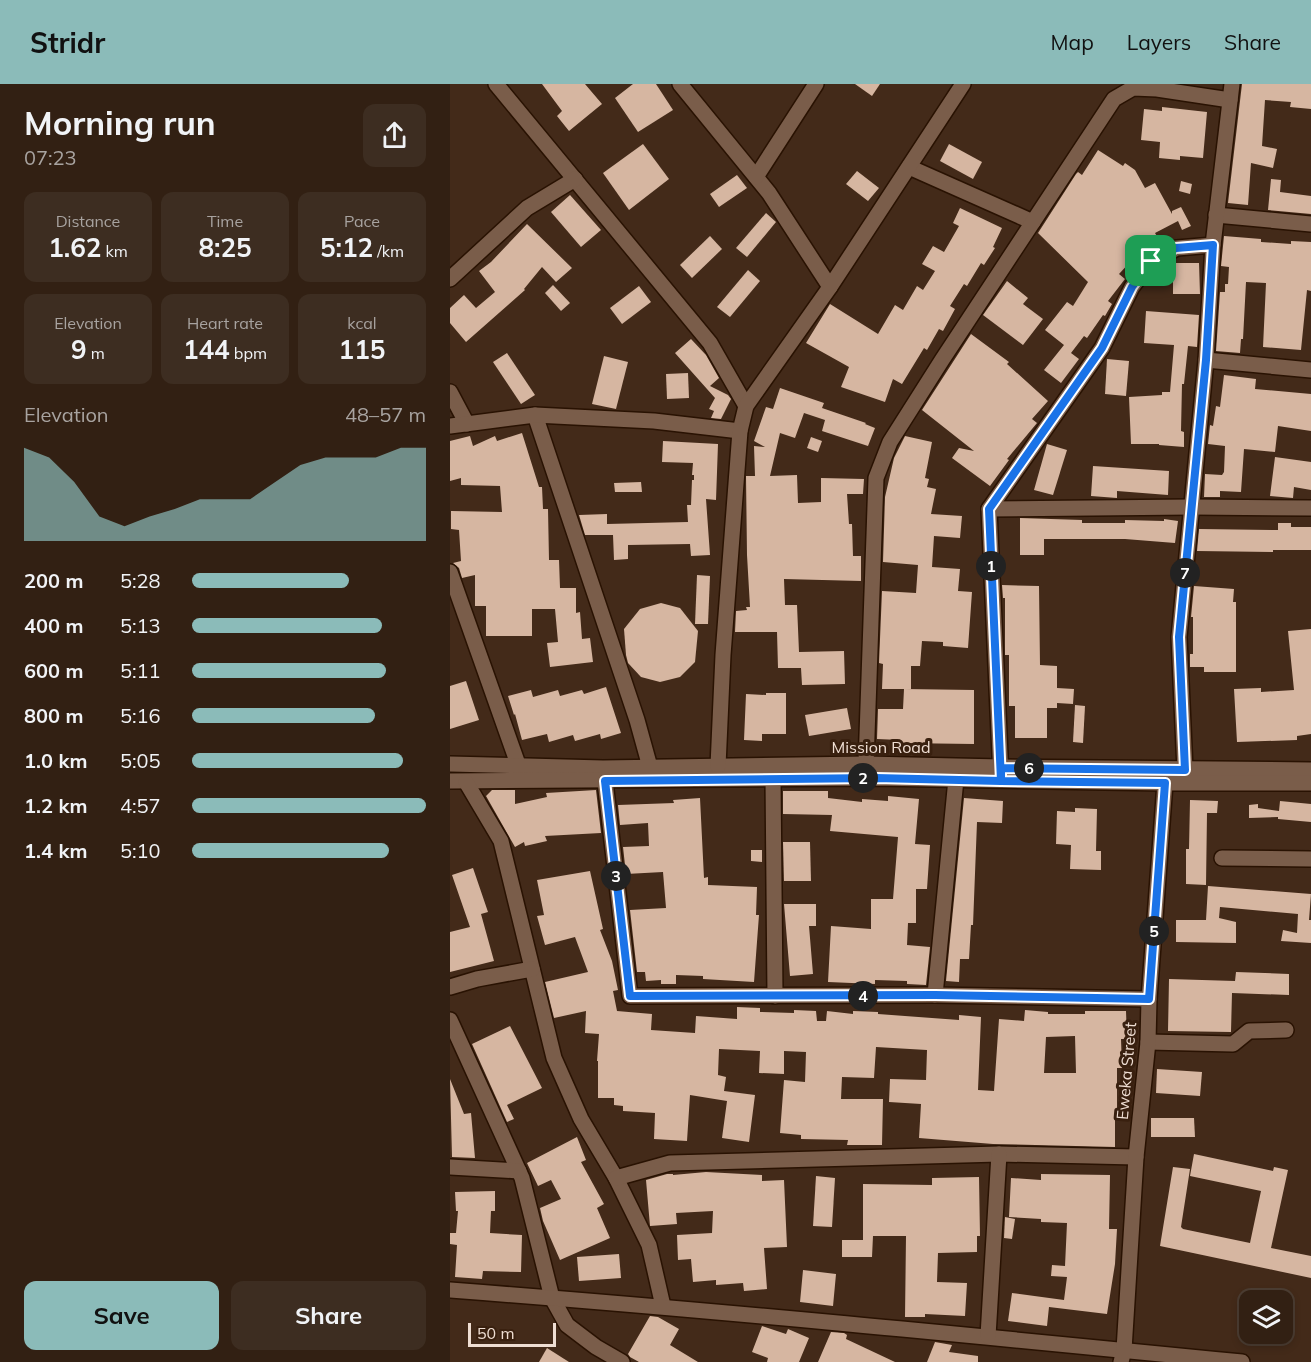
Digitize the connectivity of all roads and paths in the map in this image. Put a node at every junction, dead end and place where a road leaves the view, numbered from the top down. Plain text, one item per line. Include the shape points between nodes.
1 (496, 84) edge
2 (680, 84) edge
3 (816, 84) edge
4 (963, 84) edge
5 (1232, 84) edge
6 (1230, 100) junction
7 (909, 167) junction
8 (756, 177) junction
9 (574, 179) junction
10 (1216, 215) junction
11 (1033, 222) junction
12 (1311, 224) edge
13 (1213, 245) junction
14 (450, 279) edge
15 (830, 286) junction
16 (1206, 360) junction
17 (1311, 370) edge
18 (450, 392) edge
19 (746, 406) junction
20 (535, 415) junction
21 (467, 424) junction
22 (450, 426) edge
23 (740, 431) junction
24 (1192, 507) junction
25 (1311, 508) edge
26 (989, 509) junction
27 (450, 572) edge
28 (450, 764) edge
29 (866, 764) junction
30 (718, 766) junction
31 (519, 767) junction
32 (650, 767) junction
33 (1185, 770) junction
34 (1311, 770) edge
35 (1001, 774) junction
36 (773, 778) junction
37 (956, 779) junction
38 (450, 781) edge
39 (605, 781) junction
40 (466, 782) junction
41 (1165, 783) junction
42 (1311, 783) edge
43 (1222, 858) dead end
44 (1311, 860) edge
45 (532, 969) junction
46 (450, 987) edge
47 (935, 995) junction
48 (775, 996) junction
49 (1149, 999) junction
50 (450, 1020) edge
51 (1286, 1030) dead end
52 (1149, 1042) junction
53 (999, 1154) junction
54 (1136, 1157) junction
55 (450, 1167) edge
56 (519, 1171) junction
57 (616, 1178) junction
58 (450, 1290) edge
59 (552, 1298) junction
60 (663, 1306) junction
61 (988, 1336) junction
62 (1122, 1356) edge
63 (622, 1362) edge
64 (1242, 1362) edge

1 - 9 street
2 - 8 street
3 - 8 street
4 - 7 street
5 - 6 street
6 - 10 street
6 - 11 street via 1133,88 1114,99
7 - 11 street
7 - 15 street
8 - 15 street
9 - 14 street via 527,208
9 - 19 street via 710,343
10 - 12 street
10 - 13 street
11 - 29 street via 890,442 876,478
13 - 16 street
13 - 26 street via 1176,248 1151,261 1132,287 1102,348
15 - 19 street
16 - 17 street
16 - 24 street
18 - 21 street
19 - 23 street
20 - 21 street
20 - 23 street
20 - 32 street
21 - 22 street
23 - 30 street
24 - 25 street
24 - 26 street
24 - 33 street via 1179,637
26 - 35 street
27 - 31 street
28 - 31 street, Mission Road
29 - 30 street, Mission Road
29 - 35 street, Mission Road
30 - 32 street, Mission Road
31 - 32 street, Mission Road
33 - 34 street, Mission Road
33 - 35 street, Mission Road
35 - 37 street, Mission Road
35 - 41 street, Mission Road
36 - 37 street, Mission Road
36 - 39 street, Mission Road
36 - 48 street
37 - 47 street
38 - 40 street, Mission Road
39 - 40 street, Mission Road
39 - 48 street via 630,996
40 - 45 street via 501,841
41 - 42 street, Mission Road
41 - 49 street, Eweka Street
43 - 44 street
45 - 46 street
45 - 57 street via 554,1058 581,1119
47 - 48 street
47 - 49 street
49 - 52 street, Eweka Street
50 - 56 street
51 - 52 street via 1250,1031 1233,1044
52 - 54 street, Eweka Street
53 - 54 street
53 - 57 street via 670,1163
53 - 61 street
54 - 62 street, Eweka Street
55 - 56 street
56 - 59 street
57 - 60 street via 649,1245
58 - 59 street
59 - 60 street
59 - 63 street via 567,1325
60 - 61 street
61 - 62 street
62 - 64 street

